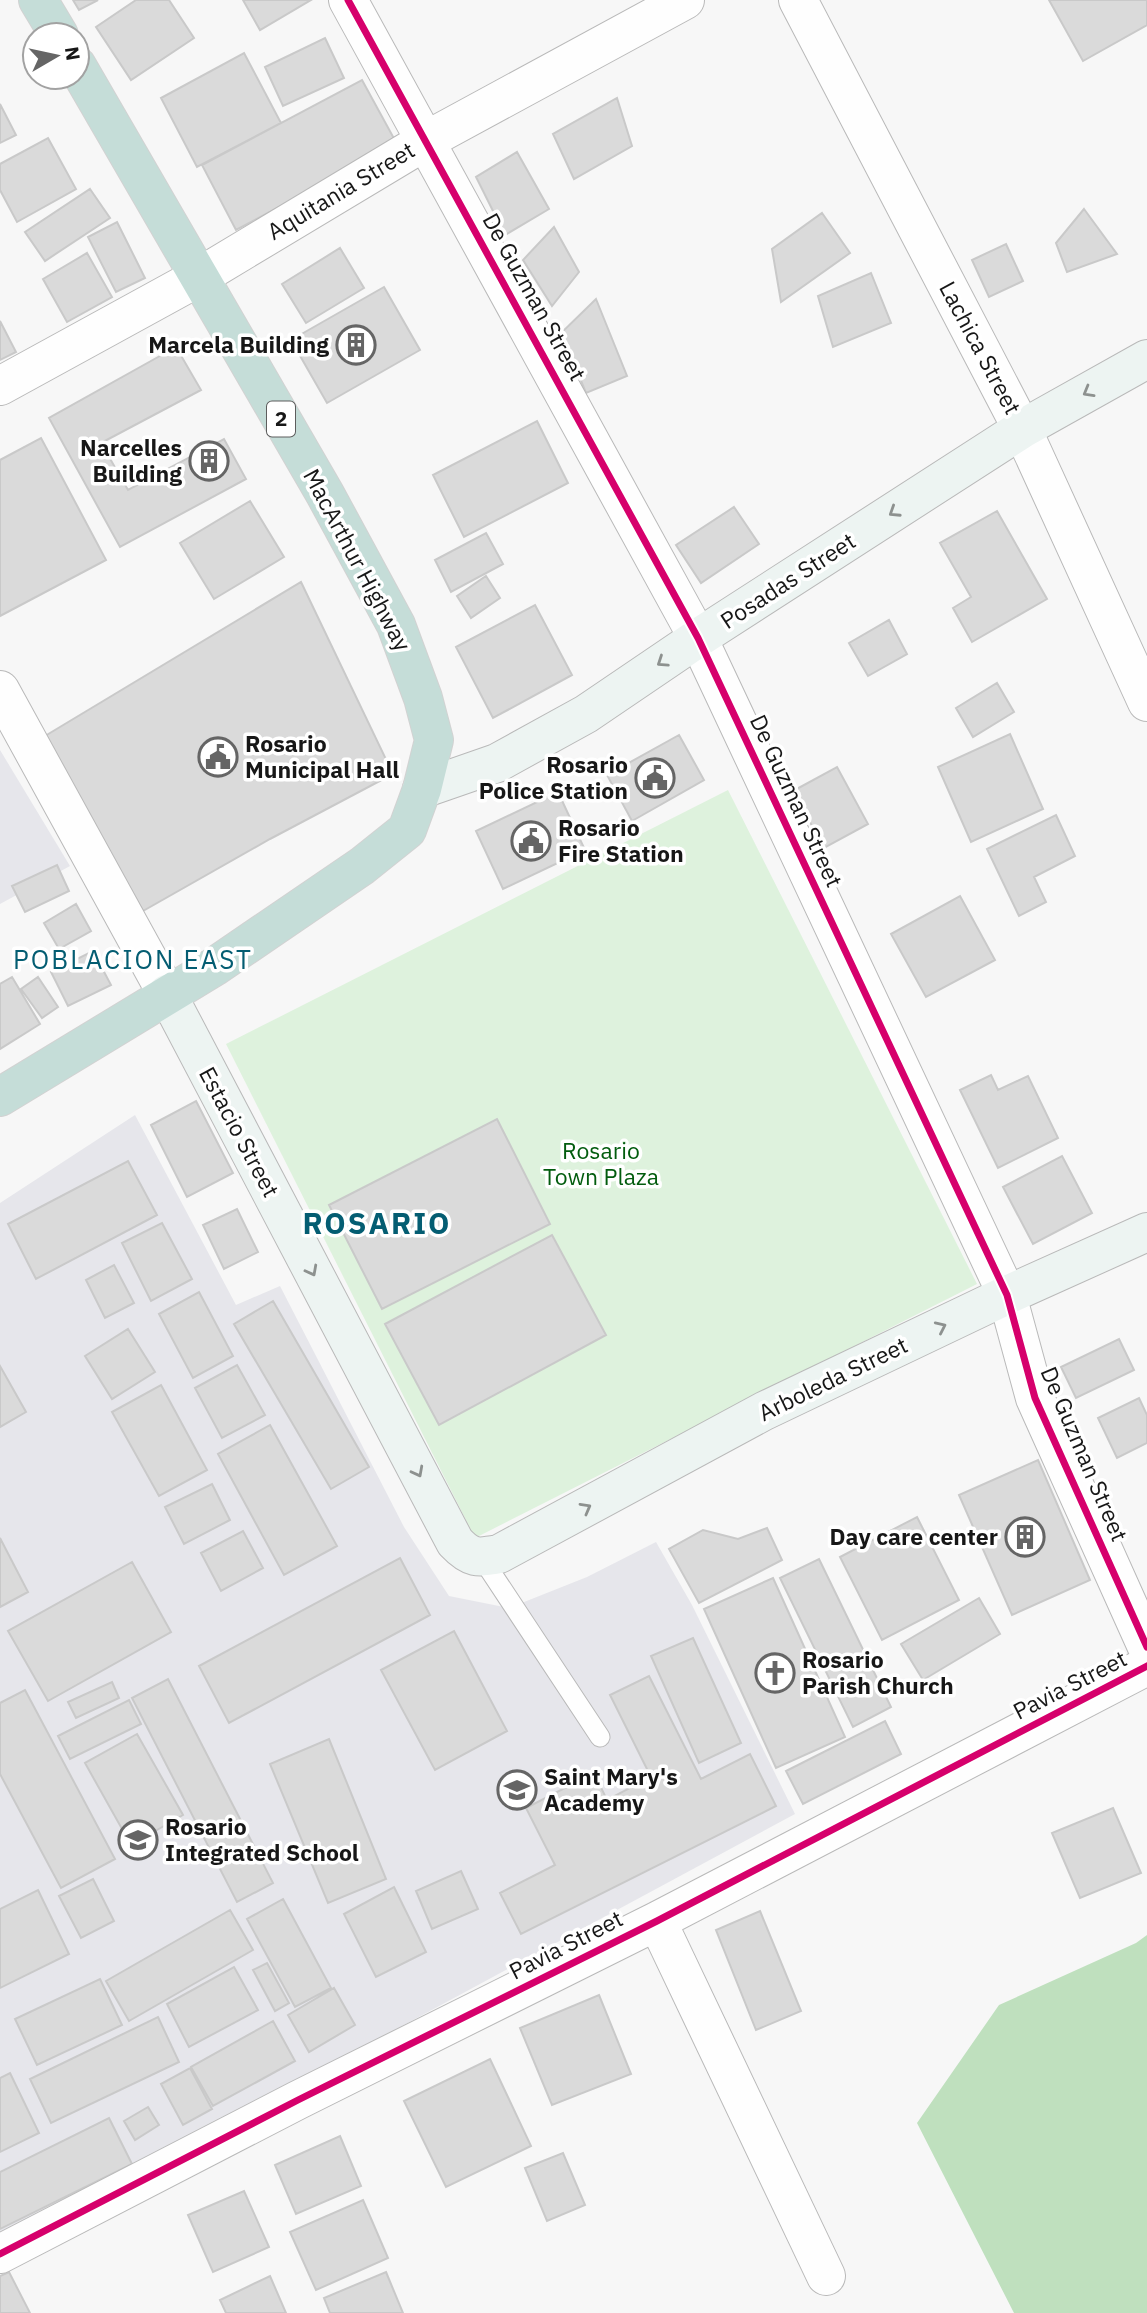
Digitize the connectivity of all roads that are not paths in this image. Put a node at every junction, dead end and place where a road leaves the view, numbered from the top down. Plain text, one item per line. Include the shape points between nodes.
1 (38, 0) edge
2 (348, 0) edge
3 (685, 0) edge
4 (798, 0) edge
5 (51, 21) edge
6 (91, 90) edge
7 (426, 140) junction
8 (199, 277) junction
9 (1147, 359) edge
10 (0, 386) edge
11 (1022, 429) junction
12 (698, 638) junction
13 (0, 690) edge
14 (1147, 702) edge
15 (422, 789) junction
16 (167, 994) junction
17 (0, 1097) edge
18 (1147, 1232) edge
19 (1007, 1295) junction
20 (481, 1557) junction
21 (1147, 1647) edge
22 (1147, 1666) edge
23 (600, 1738) dead end
24 (657, 1921) junction
25 (0, 2254) edge
26 (827, 2276) dead end

1 - 5 highway
2 - 7 street, De Guzman Street
3 - 7 street, Aquitania Street
4 - 11 street, Lachica Street
6 - 8 highway, MacArthur Highway / 2
7 - 8 street, Aquitania Street
7 - 12 street, De Guzman Street
8 - 10 street, Aquitania Street
8 - 15 highway, MacArthur Highway / 2 via 396,625 434,740
9 -> 11 main road, Posadas Street
11 -> 12 main road, Posadas Street
11 - 14 street, Lachica Street
12 -> 15 main road, Posadas Street via 586,714 497,763
12 - 19 street, De Guzman Street
13 - 16 street, Estacio Street
15 - 16 highway, MacArthur Highway / 2 via 407,830 362,866
16 - 17 highway, MacArthur Highway / 2
16 -> 20 main road, Estacio Street via 455,1542 466,1554
18 - 19 main road, Arboleda Street
20 -> 19 main road, Arboleda Street via 526,1541 764,1411
19 - 21 street, De Guzman Street via 1035,1398
20 - 23 lane
22 - 24 street, Pavia Street
24 - 25 street, Pavia Street
24 - 26 street

